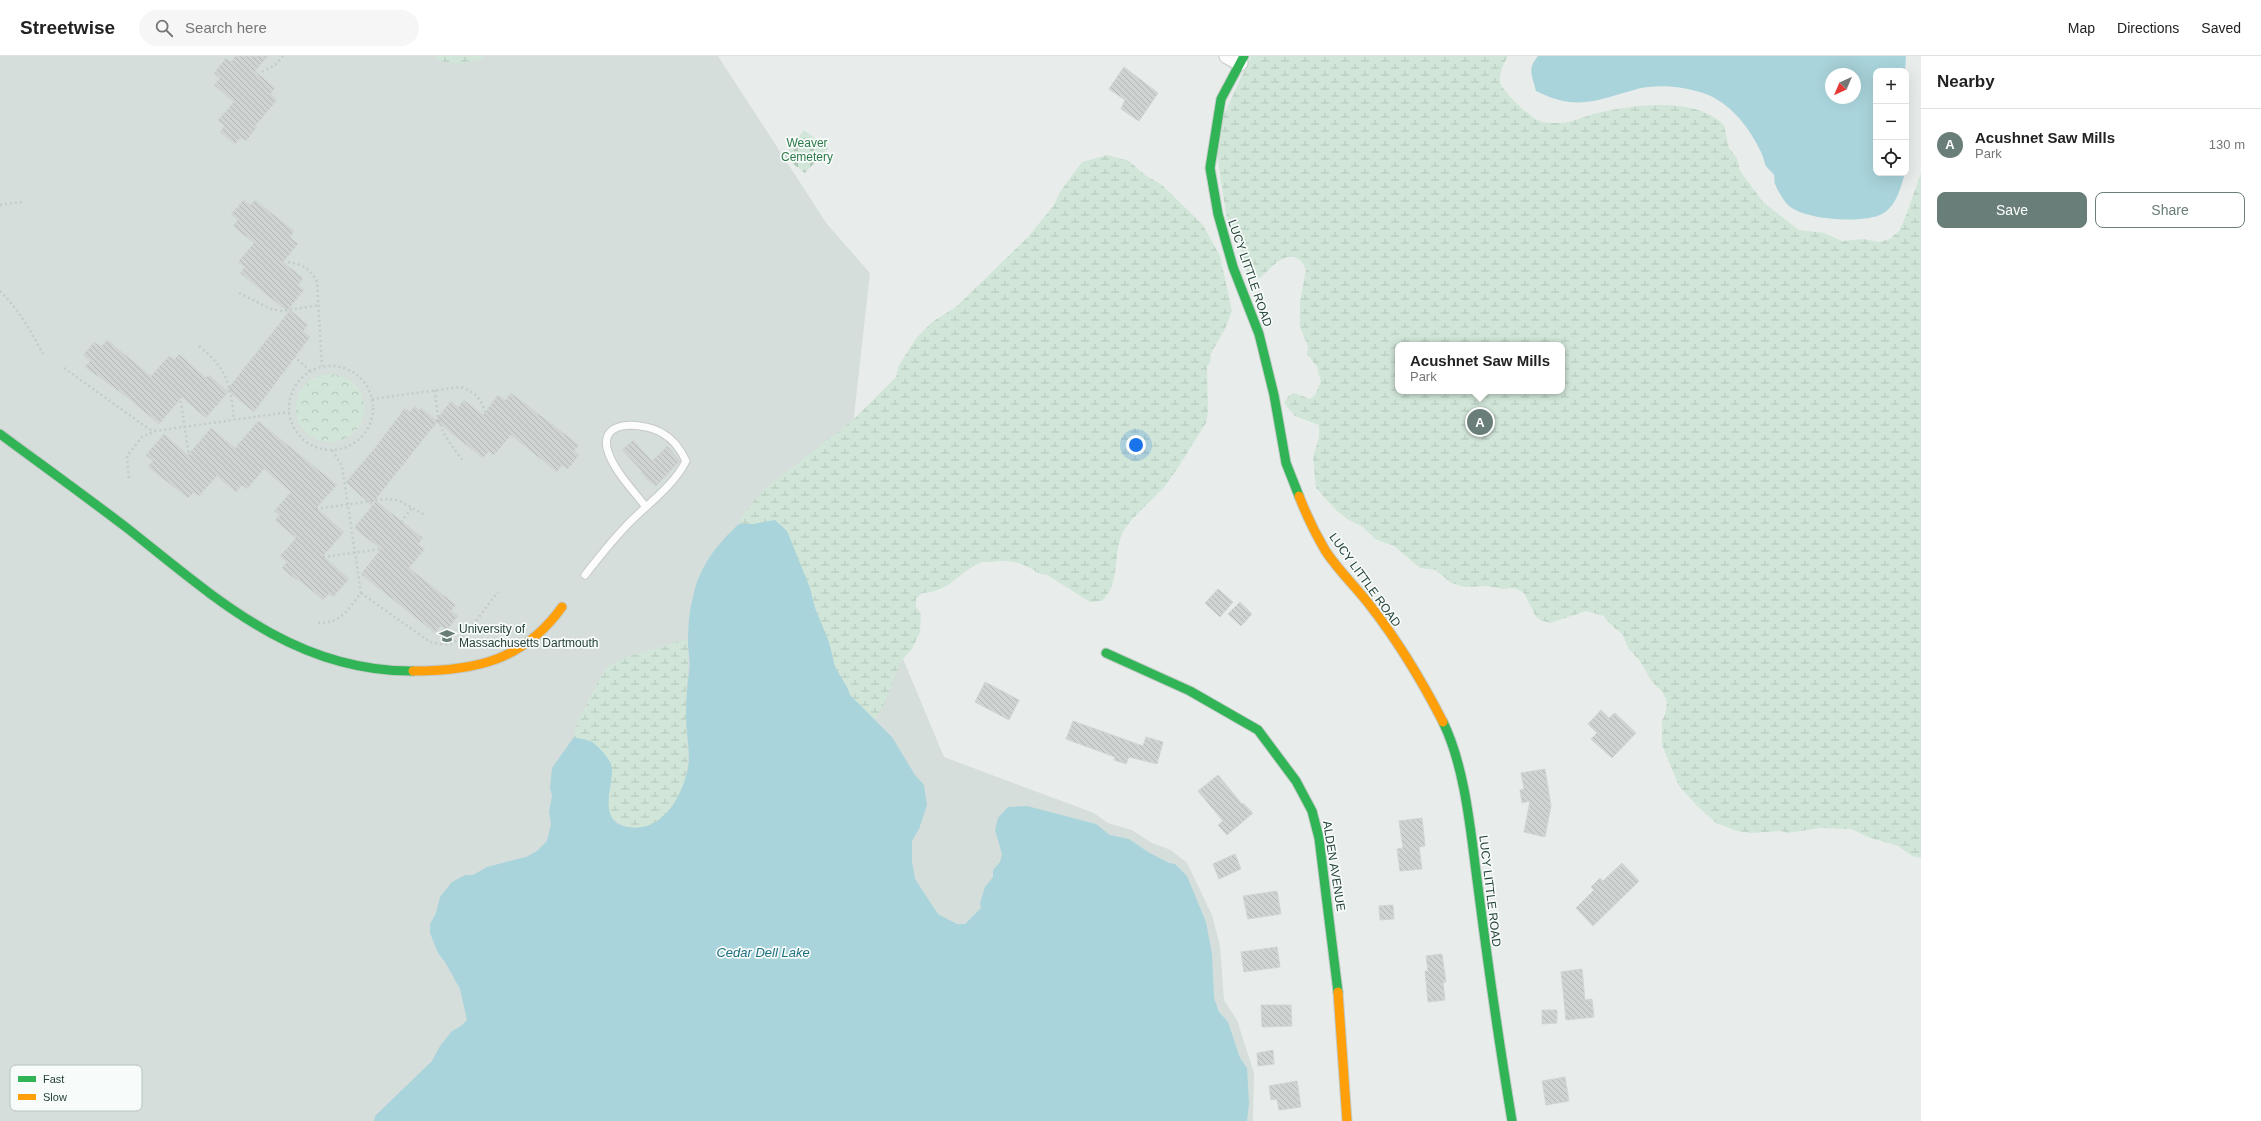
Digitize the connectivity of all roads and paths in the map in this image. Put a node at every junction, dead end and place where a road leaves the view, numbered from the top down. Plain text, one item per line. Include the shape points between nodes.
1 (283, 56) edge
2 (1237, 58) edge
3 (262, 72) dead end
4 (22, 202) dead end
5 (0, 204) edge
6 (288, 262) dead end
7 (0, 291) edge
8 (239, 293) dead end
9 (320, 305) junction
10 (199, 346) dead end
11 (43, 354) dead end
12 (294, 356) dead end
13 (322, 366) junction
14 (64, 368) dead end
15 (310, 371) junction
16 (435, 390) junction
17 (180, 396) dead end
18 (372, 399) junction
19 (289, 412) junction
20 (485, 412) dead end
21 (234, 419) junction
22 (184, 426) junction
23 (155, 431) junction
24 (0, 434) edge
25 (332, 450) junction
26 (189, 456) dead end
27 (464, 462) dead end
28 (129, 478) dead end
29 (348, 505) junction
30 (646, 507) junction
31 (412, 508) junction
32 (316, 509) dead end
33 (425, 515) dead end
34 (401, 522) dead end
35 (382, 549) dead end
36 (355, 551) junction
37 (323, 557) dead end
38 (585, 575) dead end
39 (498, 592) dead end
40 (361, 593) junction
41 (562, 607) dead end
42 (318, 623) dead end
43 (1106, 653) dead end
44 (1347, 1121) edge
45 (1512, 1121) edge

1 - 3 path
2 - 45 street, LUCY LITTLE ROAD via 1221,100 1210,168 1218,214 1233,267 1259,334 1274,395 1286,463 1306,515 1326,551 1370,606 1408,660 1428,692 1452,740 1467,809 1498,1039
4 - 5 path
6 - 9 path via 304,265 312,272 317,282
7 - 11 path via 23,318
8 - 9 path via 271,309 282,311
9 - 13 path
10 - 21 path via 215,359 224,373 230,387
12 - 15 path
13 - 15 path
13 - 18 path via 350,370 364,382
14 - 23 path
15 - 19 path via 297,383 292,392
16 - 18 path
16 - 20 path via 460,387 469,389 477,395
16 - 27 path via 438,421 443,435
17 - 22 path
18 - 25 path via 372,417 364,434 344,448
19 - 21 path
19 - 25 path via 293,427 303,439 312,445
21 - 22 path
22 - 23 path
22 - 26 path
23 - 28 path via 142,437 127,456
24 - 41 street via 263,630 316,654 353,665 427,672 494,662 522,650 540,634
25 - 29 path via 342,466
29 - 31 path via 385,499 398,500
29 - 32 path
29 - 36 path
30 - 30 lane via 612,460 606,446 609,436 618,426 628,424 661,432 682,452 686,461 680,474
30 - 38 lane via 609,545
31 - 33 path
31 - 34 path
35 - 36 path
36 - 37 path
36 - 40 path
39 - 40 path via 460,639 450,644 430,642
40 - 42 path via 341,617 330,624
43 - 44 street, ALDEN AVENUE via 1190,691 1258,730 1289,769 1306,799 1319,838 1328,902 1342,1035

